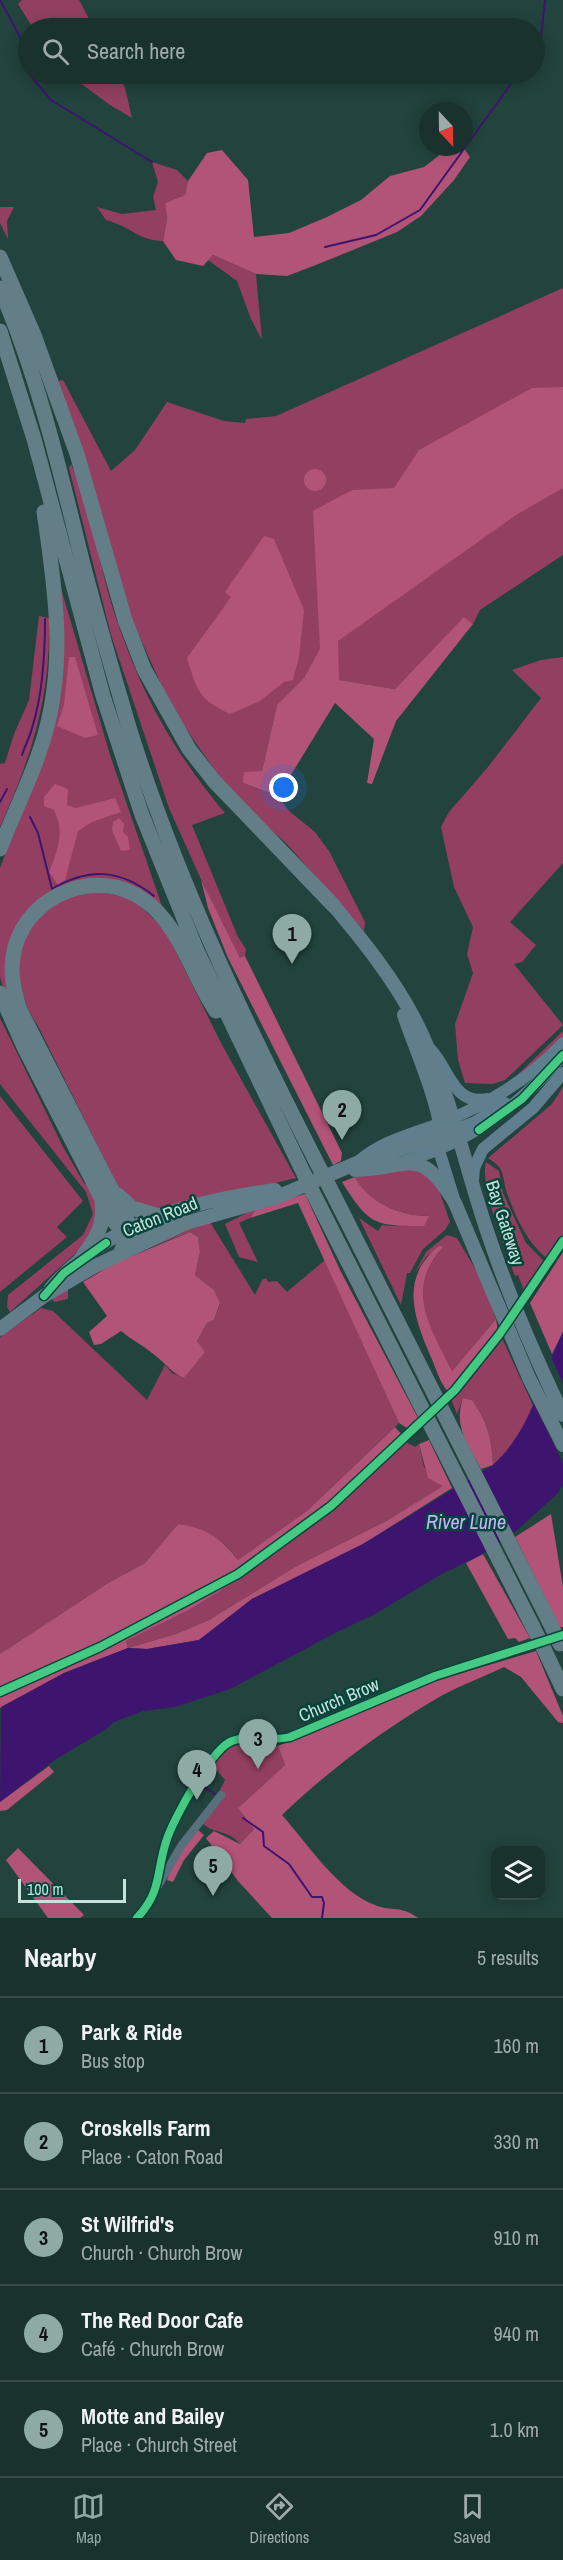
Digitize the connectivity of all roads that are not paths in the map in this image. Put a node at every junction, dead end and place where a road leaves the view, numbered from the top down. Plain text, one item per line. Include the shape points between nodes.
1 (0, 257) edge
2 (0, 288) edge
3 (0, 331) edge
4 (34, 439) junction
5 (0, 849) edge
6 (334, 906) joint
7 (396, 987) junction
8 (0, 993) edge
9 (563, 1043) edge
10 (426, 1045) junction
11 (243, 1051) junction
12 (563, 1055) edge
13 (563, 1073) edge
14 (495, 1098) junction
15 (445, 1133) junction
16 (403, 1162) junction
17 (341, 1171) junction
18 (473, 1184) junction
19 (293, 1188) junction
20 (107, 1194) junction
21 (454, 1203) junction
22 (159, 1216) junction
23 (186, 1223) junction
24 (128, 1231) junction
25 (121, 1252) junction
26 (81, 1259) junction
27 (44, 1296) junction
28 (0, 1329) edge
29 (563, 1415) edge
30 (563, 1445) edge
31 (562, 1643) edge
32 (563, 1689) edge
33 (221, 1795) dead end
34 (158, 1886) junction
35 (137, 1918) edge

1 - 6 highway via 34,335 73,443 125,620 144,669 189,749 214,781
2 - 31 highway, bridge via 35,378 100,630 132,736 184,882 249,1030
3 - 4 highway
4 - 5 highway via 57,602 57,660 45,734
4 - 11 highway via 100,685 142,815 196,951
6 - 7 highway
7 - 10 highway
7 - 15 highway
8 - 20 highway via 28,1056
9 - 14 main road, Caton Road via 527,1077
10 - 14 main road via 464,1097 480,1101
10 - 15 highway
11 - 20 highway via 203,992 164,918 145,900 121,889 90,885 59,894 38,909 23,928 15,949 15,995
11 - 32 highway, bridge
12 - 15 main road, Caton Road via 508,1111
13 - 18 main road via 533,1108 483,1149 474,1168
14 - 15 main road, Caton Road
15 - 16 main road, Caton Road
15 - 17 highway, Caton Road
15 - 18 highway, Bay Gateway
15 - 21 main road
16 - 17 highway, Caton Road
16 - 21 highway via 424,1168 442,1182
17 - 19 highway, Caton Road
18 - 29 highway, Bay Gateway via 518,1319
19 - 22 highway, Caton Road via 217,1199
19 - 23 highway, Caton Road via 277,1197
20 - 22 highway via 132,1208
20 - 24 highway
20 - 26 highway via 99,1233
21 - 30 highway, Bay Gateway via 529,1378
22 - 24 highway, Caton Road
23 - 24 highway via 138,1233
23 - 25 highway, Caton Road
24 - 25 highway
24 - 26 highway, Caton Road
25 - 27 highway, Caton Road
26 - 27 highway, Caton Road
27 - 28 highway
31 - 34 street, Church Brow via 513,1649 435,1676 290,1737 243,1738 225,1744 193,1787 168,1835
33 - 34 street via 181,1846
34 - 35 street, Church Brow

